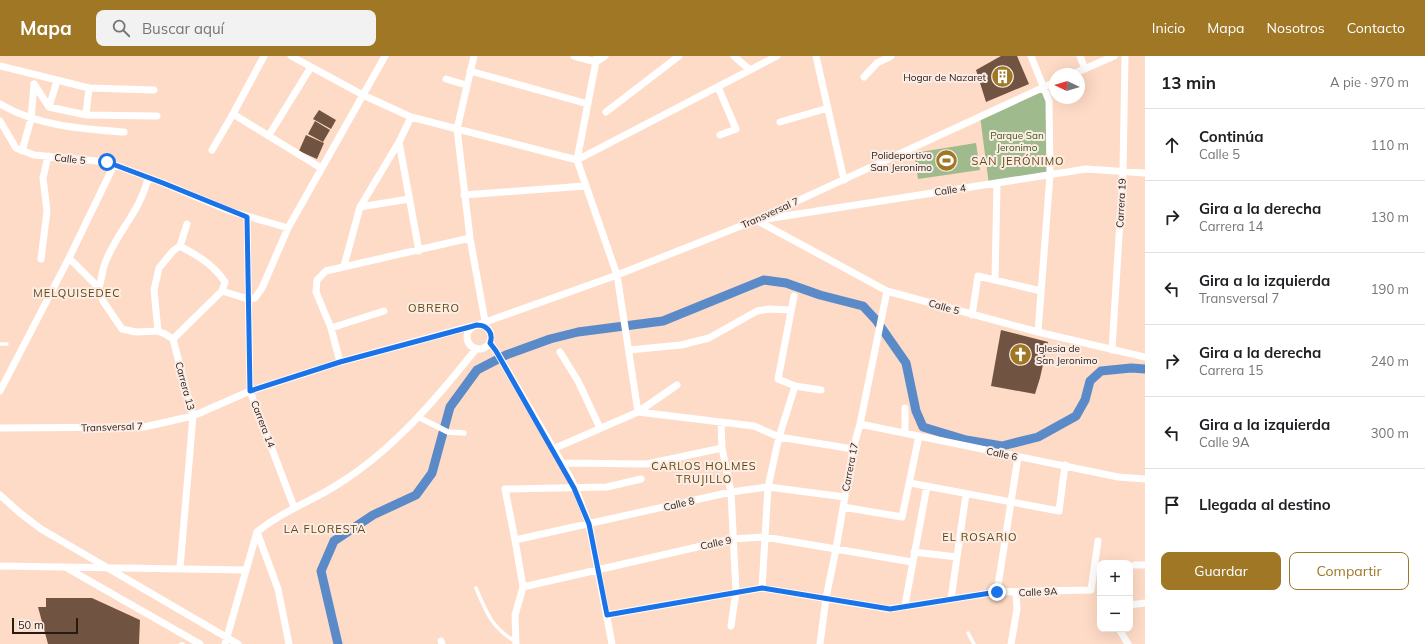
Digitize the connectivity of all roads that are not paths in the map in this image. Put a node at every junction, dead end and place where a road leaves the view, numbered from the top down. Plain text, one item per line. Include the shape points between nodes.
1 (264, 56) edge
2 (291, 56) edge
3 (385, 56) edge
4 (474, 56) edge
5 (574, 56) edge
6 (605, 56) edge
7 (679, 56) edge
8 (734, 56) edge
9 (777, 56) edge
10 (816, 56) edge
11 (891, 56) edge
12 (1031, 56) edge
13 (1080, 56) edge
14 (1114, 56) edge
15 (1125, 56) edge
16 (596, 59) edge
17 (876, 59) edge
18 (0, 66) edge
19 (311, 67) junction
20 (1085, 68) edge
21 (1085, 69) edge
22 (750, 70) junction
23 (470, 71) junction
24 (36, 74) junction
25 (864, 77) dead end
26 (446, 79) dead end
27 (57, 81) junction
28 (34, 84) junction
29 (1049, 84) edge
30 (466, 85) junction
31 (718, 87) junction
32 (1043, 87) junction
33 (89, 88) junction
34 (154, 90) dead end
35 (363, 96) junction
36 (0, 104) edge
37 (588, 104) junction
38 (49, 107) junction
39 (828, 108) junction
40 (606, 112) dead end
41 (233, 114) junction
42 (86, 115) junction
43 (157, 116) dead end
44 (411, 117) junction
45 (31, 119) junction
46 (0, 121) edge
47 (780, 122) dead end
48 (457, 130) junction
49 (124, 132) dead end
50 (269, 135) junction
51 (720, 135) dead end
52 (399, 142) junction
53 (22, 150) junction
54 (212, 150) dead end
55 (48, 156) junction
56 (577, 160) junction
57 (114, 165) junction
58 (322, 168) junction
59 (1123, 172) junction
60 (1145, 173) edge
61 (1050, 175) junction
62 (148, 178) junction
63 (844, 180) junction
64 (997, 184) junction
65 (585, 186) junction
66 (464, 195) junction
67 (409, 199) junction
68 (360, 207) junction
69 (247, 217) junction
70 (756, 220) junction
71 (187, 224) dead end
72 (288, 228) junction
73 (470, 238) junction
74 (180, 246) junction
75 (419, 251) junction
76 (69, 258) junction
77 (41, 259) dead end
78 (344, 266) junction
79 (617, 275) junction
80 (995, 280) junction
81 (99, 288) junction
82 (222, 291) junction
83 (887, 291) junction
84 (1041, 291) junction
85 (794, 296) dead end
86 (248, 299) junction
87 (791, 310) junction
88 (384, 311) dead end
89 (972, 315) junction
90 (485, 321) junction
91 (474, 325) junction
92 (331, 328) junction
93 (158, 331) junction
94 (1038, 332) junction
95 (173, 339) junction
96 (490, 343) junction
97 (0, 344) edge
98 (6, 344) dead end
99 (476, 349) junction
100 (629, 350) junction
101 (1112, 350) junction
102 (560, 352) dead end
103 (1145, 357) edge
104 (340, 362) junction
105 (677, 385) dead end
106 (795, 386) junction
107 (821, 390) dead end
108 (0, 391) edge
109 (250, 391) junction
110 (905, 408) dead end
111 (638, 412) junction
112 (193, 416) junction
113 (418, 417) junction
114 (721, 422) junction
115 (860, 424) junction
116 (0, 428) edge
117 (600, 428) junction
118 (905, 433) junction
119 (464, 434) dead end
120 (919, 436) junction
121 (779, 437) junction
122 (722, 448) junction
123 (553, 449) junction
124 (853, 449) junction
125 (1018, 457) junction
126 (562, 463) junction
127 (1065, 466) junction
128 (1145, 479) edge
129 (641, 480) dead end
130 (910, 483) junction
131 (927, 486) junction
132 (768, 487) junction
133 (574, 488) junction
134 (731, 492) junction
135 (966, 494) junction
136 (0, 495) edge
137 (845, 496) junction
138 (1010, 502) junction
139 (294, 507) junction
140 (843, 507) junction
141 (589, 524) junction
142 (257, 532) junction
143 (765, 537) junction
144 (732, 539) junction
145 (516, 540) junction
146 (1098, 540) dead end
147 (836, 548) junction
148 (914, 552) junction
149 (957, 557) junction
150 (912, 562) junction
151 (1145, 565) edge
152 (0, 566) edge
153 (1135, 566) dead end
154 (65, 567) junction
155 (107, 568) junction
156 (180, 568) junction
157 (599, 569) junction
158 (246, 570) junction
159 (523, 587) junction
160 (476, 588) dead end
161 (762, 588) junction
162 (736, 592) junction
163 (997, 592) junction
164 (1016, 593) junction
165 (826, 598) junction
166 (950, 599) junction
167 (1145, 603) edge
168 (905, 605) junction
169 (1133, 605) edge
170 (607, 615) junction
171 (731, 626) dead end
172 (1121, 632) edge
173 (968, 633) dead end
174 (226, 641) edge
175 (516, 643) edge
176 (200, 644) edge
177 (238, 644) edge
178 (289, 644) edge
179 (612, 644) edge
180 (820, 644) edge
181 (974, 644) edge
182 (1011, 644) edge
183 (1128, 644) edge

1 - 41 street
2 - 19 street
3 - 35 street
4 - 23 street
5 - 16 street
6 - 16 street
7 - 40 street
8 - 22 street
9 - 22 street
10 - 39 street
11 - 17 street
12 - 32 street
13 - 20 street
14 - 21 street
15 - 59 street, Carrera 19
16 - 37 street
17 - 25 street
18 - 24 street
19 - 35 street
19 - 50 street
22 - 31 street
23 - 30 street
23 - 37 street
24 - 27 street
24 - 28 street
26 - 30 street
27 - 33 street
27 - 38 street
28 - 38 street
28 - 45 street
29 - 32 street, Transversal 7
30 - 48 street
31 - 51 street via 736,129
31 - 56 street
32 - 61 street via 1049,99
32 - 63 street, Transversal 7
33 - 34 street
33 - 42 street
35 - 44 street
35 - 58 street
36 - 45 street
37 - 56 street
38 - 42 street
39 - 47 street
39 - 63 street
41 - 50 street
41 - 54 street
42 - 43 street
44 - 48 street
44 - 52 street
45 - 49 street via 85,129
45 - 53 street
46 - 53 street via 16,148
48 - 56 street
48 - 66 street
50 - 58 street
52 - 67 street
52 - 68 street
53 - 55 street, Calle 5 via 34,155
55 - 57 street, Calle 5 via 107,162
55 - 77 street via 43,178 47,211
56 - 65 street
57 - 62 street, Calle 5
57 - 76 street
58 - 72 street
59 - 60 street, Calle 4
59 - 61 street, Calle 4 via 1086,169
59 - 101 street, Carrera 19
61 - 64 street, Calle 4
61 - 84 street
62 - 69 street, Calle 5
62 - 81 street via 145,191 133,215 113,246 104,266
63 - 70 street, Transversal 7
64 - 70 street, Calle 4
64 - 80 street
65 - 66 street
65 - 79 street
66 - 73 street
67 - 68 street
67 - 75 street
68 - 78 street
69 - 72 street, Calle 5
69 - 86 street, Carrera 14
70 - 79 street, Transversal 7
70 - 83 street, Calle 5
71 - 74 street
72 - 86 street via 262,288 255,298
73 - 75 street
73 - 90 street
74 - 82 street via 201,257 216,269 225,282
74 - 93 street via 159,268 154,290
75 - 78 street
76 - 81 street
76 - 108 street
78 - 92 street via 326,271 317,280 316,292
79 - 90 street, Transversal 7
79 - 100 street
80 - 84 street
80 - 89 street via 978,276
81 - 93 street via 103,301 122,329 136,332
82 - 86 street
82 - 95 street
83 - 89 street, Calle 5
83 - 115 street, Carrera 17
84 - 94 street
85 - 87 street
86 - 109 street, Carrera 14
87 - 100 street via 757,311 709,338 681,345
87 - 106 street via 778,379
88 - 92 street
89 - 94 street, Calle 5
90 - 91 street, Transversal 7
91 - 96 street via 485,326 488,329
91 - 99 street via 469,330 467,339
91 - 104 street, Transversal 7
92 - 104 street
93 - 95 street
94 - 101 street, Calle 5
95 - 112 street, Carrera 13
96 - 99 street via 484,348
96 - 123 street
97 - 98 lane
99 - 113 street
100 - 111 street
101 - 103 street, Calle 5
102 - 117 street via 578,381
104 - 109 street, Transversal 7
105 - 111 street
106 - 107 street
106 - 121 street
109 - 112 street, Transversal 7
109 - 139 street, Carrera 14
110 - 118 street
111 - 114 street
111 - 117 street
112 - 116 street, Transversal 7 via 144,426
112 - 156 street, Carrera 13
113 - 119 street via 448,432
113 - 139 street via 366,465 340,484
114 - 121 street via 754,426
114 - 122 street
115 - 118 street, Calle 6
115 - 124 street, Carrera 17
117 - 123 street
118 - 120 street, Calle 6
120 - 125 street, Calle 6
120 - 130 street
121 - 124 street
121 - 132 street
122 - 126 street via 647,464
122 - 134 street
123 - 126 street
124 - 137 street, Carrera 17
125 - 127 street, Calle 6
125 - 138 street
126 - 133 street
127 - 128 street, Calle 6 via 1118,477
127 - 138 street via 1059,511
129 - 133 street via 607,487
130 - 131 street
130 - 140 street via 902,517
131 - 135 street
131 - 148 street
132 - 134 street, Calle 8
132 - 137 street, Calle 8
132 - 143 street
133 - 141 street
133 - 145 street via 505,489
134 - 141 street, Calle 8
134 - 144 street
135 - 138 street
135 - 149 street
136 - 155 street via 41,529
137 - 140 street, Carrera 17
138 - 163 street
139 - 142 street
140 - 147 street, Carrera 17
141 - 145 street, Calle 8
141 - 157 street
142 - 158 street
142 - 178 street via 278,589
143 - 144 street, Calle 9
143 - 147 street, Calle 9
143 - 161 street
144 - 157 street, Calle 9
144 - 162 street
145 - 159 street
146 - 164 street, Calle 9A via 1091,590
147 - 150 street, Calle 9
147 - 165 street, Carrera 17
148 - 149 street
148 - 150 street
149 - 166 street
150 - 168 street
151 - 153 street
152 - 154 street
154 - 155 street
154 - 176 street
155 - 156 street
155 - 174 street
156 - 158 street
157 - 159 street, Calle 9
157 - 170 street
158 - 174 street
159 - 175 street via 515,615
160 - 175 lane via 497,628
161 - 162 street, Calle 9A
161 - 165 street, Calle 9A
162 - 170 street, Calle 9A
162 - 171 street
163 - 164 street, Calle 9A
163 - 166 street, Calle 9A
164 - 182 street via 1017,609
165 - 168 street, Calle 9A via 890,609
165 - 180 street, Carrera 17
166 - 168 street, Calle 9A
167 - 169 street
170 - 179 street
172 - 183 street
173 - 181 lane
174 - 177 street

